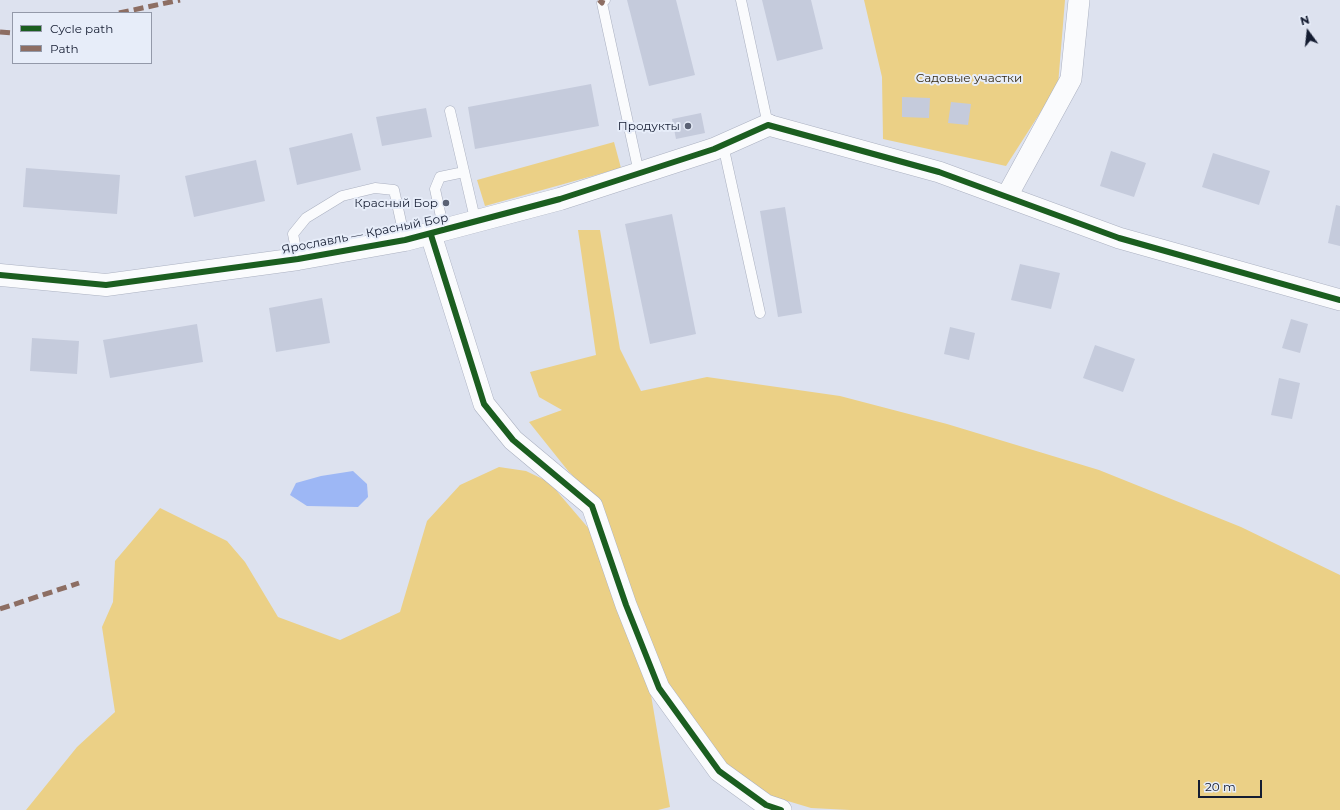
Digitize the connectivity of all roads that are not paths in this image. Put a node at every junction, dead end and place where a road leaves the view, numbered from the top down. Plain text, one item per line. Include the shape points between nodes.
1 (605, 0) edge
2 (741, 0) edge
3 (1079, 0) edge
4 (450, 111) dead end
5 (768, 125) junction
6 (722, 145) junction
7 (464, 172) junction
8 (640, 173) junction
9 (1007, 196) junction
10 (476, 223) junction
11 (438, 233) junction
12 (406, 240) junction
13 (298, 259) junction
14 (0, 275) edge
15 (1340, 300) edge
16 (760, 313) dead end
17 (781, 810) edge

1 - 8 lane via 602,3
2 - 5 lane
3 - 9 street via 1071,79
4 - 7 lane
5 - 6 street, Ярославль — Красный Бор
5 - 9 street via 939,172
6 - 8 street, Ярославль — Красный Бор
6 - 16 lane
7 - 10 lane
7 - 11 lane via 440,177 434,189
8 - 10 street, Ярославль — Красный Бор
9 - 15 street via 1120,238
10 - 11 street, Ярославль — Красный Бор
11 - 12 street, Ярославль — Красный Бор
11 - 17 street via 484,404 513,440 592,506 626,605 659,688 719,771 766,805
12 - 13 street, Ярославль — Красный Бор
12 - 13 lane via 394,190 375,188 342,196 306,218 293,234
13 - 14 street, Ярославль — Красный Бор via 106,285

